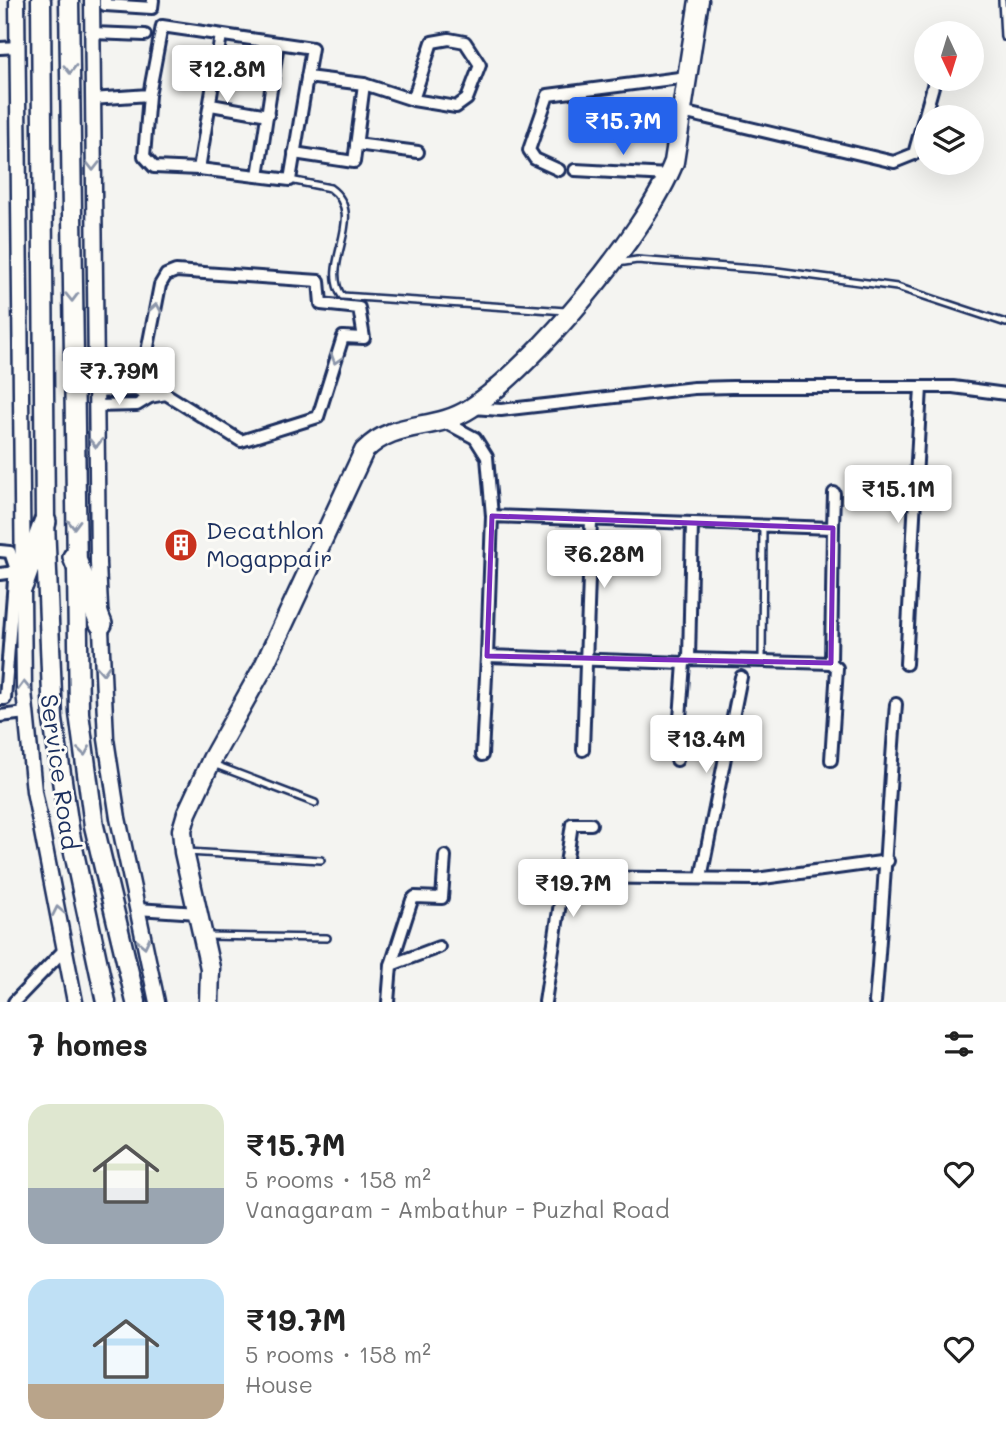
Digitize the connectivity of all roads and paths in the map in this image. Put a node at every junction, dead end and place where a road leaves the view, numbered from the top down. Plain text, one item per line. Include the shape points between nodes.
1 (17, 0) edge
2 (69, 0) edge
3 (92, 0) edge
4 (105, 0) edge
5 (153, 0) edge
6 (699, 0) edge
7 (1002, 0) edge
8 (41, 2) edge
9 (92, 33) junction
10 (145, 35) dead end
11 (221, 35) junction
12 (1004, 37) dead end
13 (278, 43) junction
14 (18, 47) junction
15 (0, 48) edge
16 (307, 77) junction
17 (687, 78) junction
18 (364, 84) junction
19 (932, 91) edge
20 (149, 95) junction
21 (92, 99) junction
22 (413, 100) junction
23 (211, 105) junction
24 (682, 112) junction
25 (268, 115) junction
26 (356, 144) junction
27 (418, 152) dead end
28 (294, 153) junction
29 (200, 169) junction
30 (559, 170) dead end
31 (575, 170) dead end
32 (669, 175) junction
33 (258, 176) junction
34 (290, 180) junction
35 (609, 265) junction
36 (570, 311) junction
37 (1006, 323) edge
38 (921, 387) junction
39 (166, 394) junction
40 (1006, 394) edge
41 (95, 399) junction
42 (471, 408) junction
43 (445, 422) junction
44 (834, 493) dead end
45 (492, 516) junction
46 (591, 520) junction
47 (45, 522) junction
48 (692, 524) junction
49 (763, 526) junction
50 (833, 528) junction
51 (0, 551) edge
52 (75, 557) junction
53 (0, 574) edge
54 (18, 579) junction
55 (6, 615) edge
56 (101, 625) junction
57 (4, 647) edge
58 (487, 656) junction
59 (586, 659) junction
60 (687, 661) junction
61 (762, 661) junction
62 (831, 663) junction
63 (906, 664) dead end
64 (741, 677) dead end
65 (2, 699) edge
66 (896, 704) dead end
67 (26, 713) junction
68 (2, 716) edge
69 (583, 750) dead end
70 (482, 755) dead end
71 (677, 760) dead end
72 (831, 760) dead end
73 (210, 763) junction
74 (315, 803) dead end
75 (591, 824) dead end
76 (184, 852) junction
77 (445, 856) dead end
78 (321, 860) dead end
79 (888, 862) junction
80 (562, 877) junction
81 (701, 878) junction
82 (137, 909) junction
83 (198, 914) junction
84 (203, 936) junction
85 (327, 938) dead end
86 (439, 947) dead end
87 (65, 949) junction
88 (391, 965) junction
89 (14, 1002) edge
90 (75, 1002) edge
91 (106, 1002) edge
92 (136, 1002) edge
93 (157, 1002) edge
94 (209, 1002) edge
95 (388, 1002) edge
96 (545, 1002) edge
97 (875, 1002) edge

1 - 14 street, Service Road
2 -> 52 main road
3 - 9 street
4 - 5 street via 105,5 152,8
6 - 17 main road
7 - 12 lane
8 - 47 main road
9 - 10 street
9 - 21 street
11 - 13 street
11 - 20 street via 162,26
11 - 23 street
13 - 16 street via 312,48
13 - 25 street
14 - 15 street
14 - 54 street, Service Road
16 - 18 street
16 - 28 street
17 - 24 main road
17 - 30 street via 548,95 529,150 535,159
18 - 22 street
18 - 26 street
19 - 24 street via 914,154 894,162
20 - 21 street
20 - 29 street via 147,163
21 -> 41 street
22 - 22 street via 456,107 467,99 480,65 465,42 449,38 432,42
23 - 25 street
23 - 29 street
24 - 32 main road
25 - 33 street
26 - 27 street
26 - 28 street via 354,162
28 - 34 street
29 - 33 street
31 - 32 street
32 - 35 main road
33 - 34 street
34 - 36 lane via 330,188 342,203 346,217 337,265 337,289 342,296
35 - 36 main road
35 - 37 lane via 637,260 777,271 897,287
36 - 42 main road via 529,360
38 - 40 street
38 - 42 street via 694,388 527,408
38 - 63 street
39 -> 39 street via 151,377 146,357 166,275 176,271 319,281 321,304 359,308 364,338 343,337 318,416 241,441
39 - 41 street via 150,397 136,390
41 -> 56 street
42 - 43 main road
43 - 45 street via 475,438 486,457
43 - 73 main road via 390,431 364,451 264,666
44 - 50 street
45 - 46 street
45 - 58 street
46 - 48 street
46 - 59 street
47 - 54 highway
47 - 91 main road via 53,720 70,834
48 - 49 street
48 - 60 street
49 - 50 street
49 - 61 lane
50 - 62 street
51 - 54 street via 10,552
52 - 56 highway
52 -> 92 main road via 79,713 94,826
53 - 54 street
54 - 55 street
67 -> 54 street, Service Road
55 - 57 street
56 -> 82 street via 106,739
57 - 65 street
58 - 59 street
58 - 70 street
59 - 60 street
59 - 69 street
60 - 61 street
60 - 71 street
61 - 62 street
62 - 72 street via 836,668
64 - 81 street
65 - 68 street
66 - 79 street
67 - 68 street
87 -> 67 street, Service Road via 34,791
73 - 74 lane
73 - 76 main road via 182,830
75 - 80 street via 572,824
76 - 78 lane
76 - 83 main road
77 - 88 street via 444,894 442,898 412,900
79 - 81 street via 756,879
79 - 97 street
80 - 81 street
80 - 96 street
82 - 83 street
82 -> 93 street
83 - 84 main road
84 - 85 lane
84 - 94 main road via 210,968
86 - 88 street
87 - 89 street
87 - 90 street, Service Road
88 - 95 street

